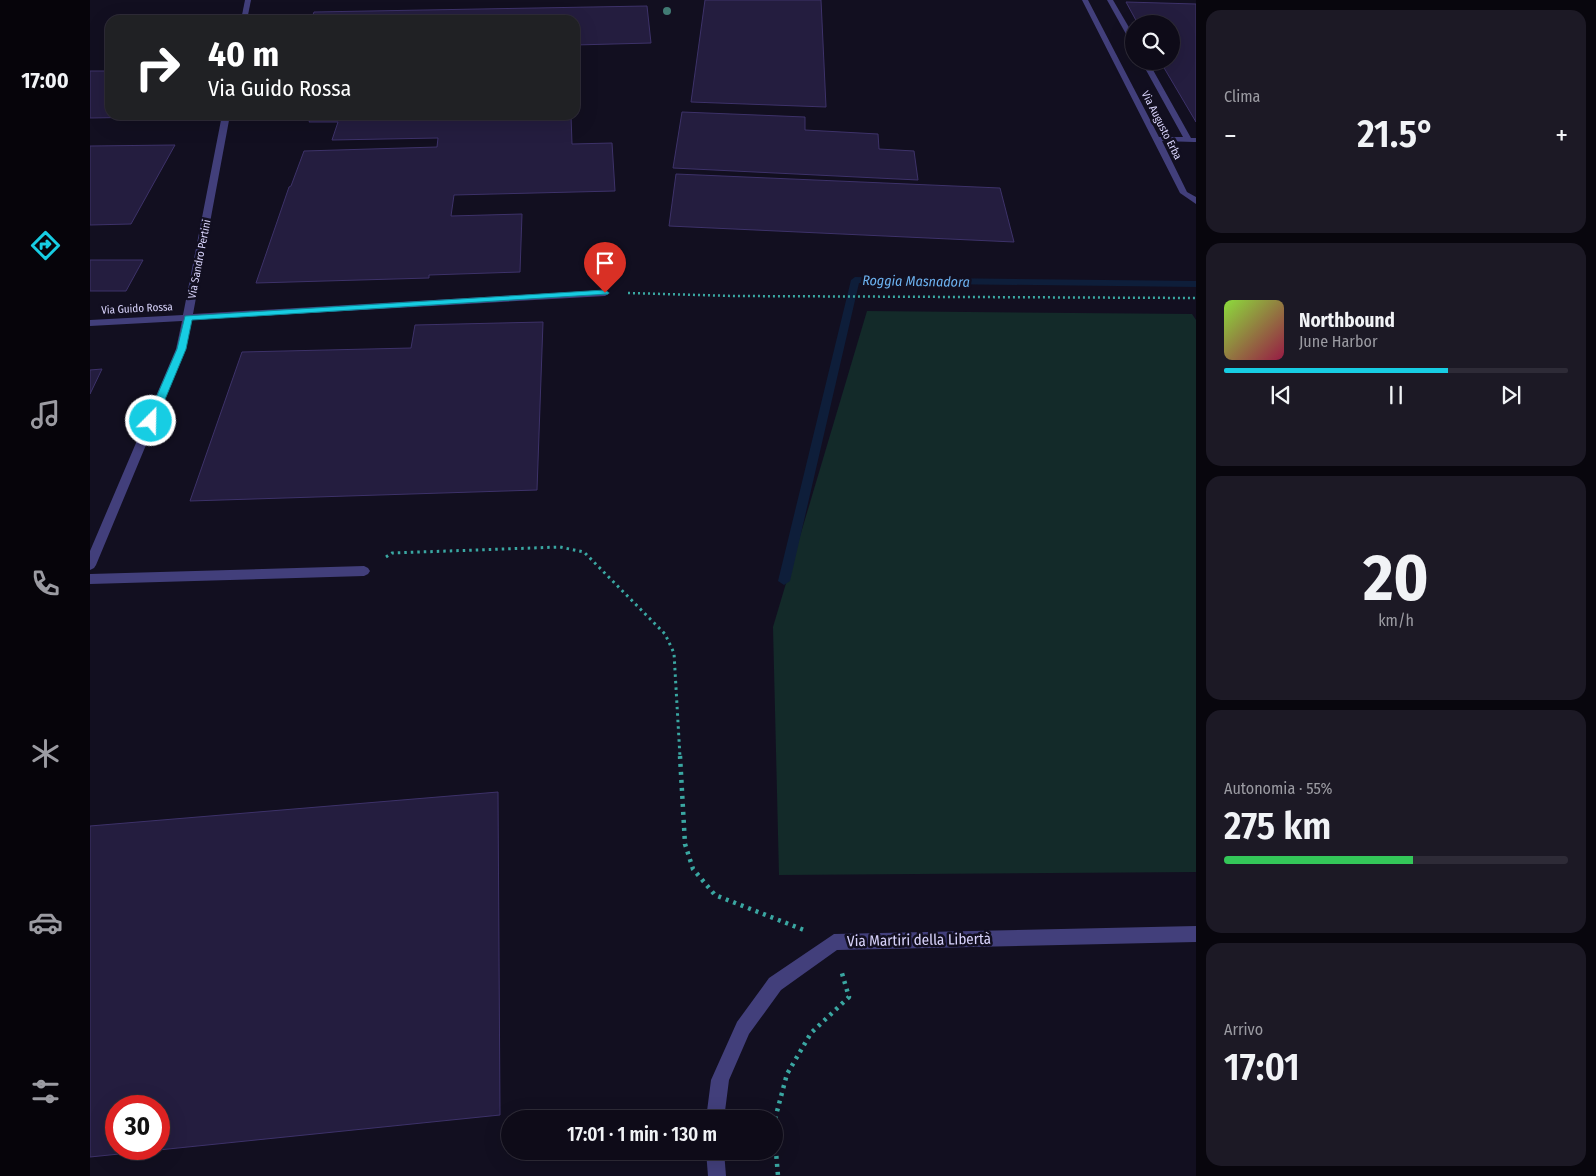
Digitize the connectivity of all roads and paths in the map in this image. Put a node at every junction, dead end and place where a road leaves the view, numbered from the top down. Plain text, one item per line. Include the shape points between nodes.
1 (248, 0) edge
2 (1086, 0) edge
3 (1110, 0) edge
4 (245, 15) edge
5 (1125, 26) edge
6 (1149, 70) edge
7 (225, 120) edge
8 (1156, 139) junction
9 (1192, 140) edge
10 (1196, 201) edge
11 (605, 293) joint
12 (1196, 298) edge
13 (188, 318) junction
14 (90, 323) edge
15 (90, 566) edge
16 (364, 571) joint
17 (90, 579) edge
18 (1196, 934) edge
19 (834, 942) junction
20 (716, 1110) edge
21 (777, 1110) edge
22 (716, 1160) edge
23 (777, 1160) edge
24 (717, 1176) edge
25 (778, 1176) edge

1 - 4 street
2 - 8 street, Via Augusto Erba
3 - 5 street
6 - 9 street
7 - 13 street, Via Sandro Pertini
8 - 9 street
8 - 10 street, Via Augusto Erba via 1184,193
11 - 12 path
11 - 13 street, Via Guido Rossa
13 - 14 street, Via Guido Rossa
13 - 15 street, Via Sandro Pertini via 181,349
16 - 17 street
16 - 19 path via 392,553 560,547 584,552 665,634 674,653 685,844 693,869 715,895
18 - 19 street, Via Martiri della Libertà
19 - 20 street, Via Martiri della Libertà via 775,984 743,1028 720,1080
19 - 21 path via 849,997 811,1033 787,1074
22 - 24 street
23 - 25 path

